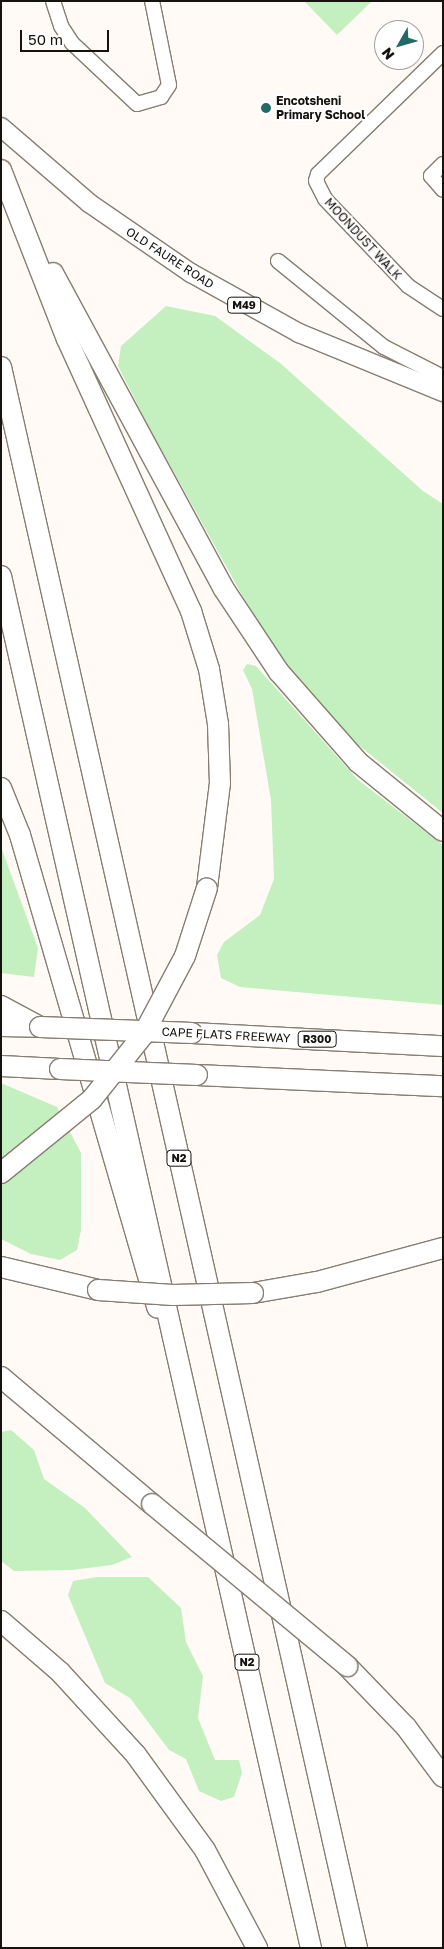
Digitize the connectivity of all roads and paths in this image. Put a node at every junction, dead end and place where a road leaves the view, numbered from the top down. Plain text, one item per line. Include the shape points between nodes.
1 (53, 1) edge
2 (152, 1) edge
3 (443, 53) edge
4 (1, 127) edge
5 (438, 168) edge
6 (1, 170) edge
7 (443, 190) edge
8 (21, 220) junction
9 (278, 261) dead end
10 (443, 309) edge
11 (1, 367) edge
12 (443, 377) edge
13 (443, 392) edge
14 (1, 576) edge
15 (1, 788) edge
16 (443, 832) edge
17 (1, 1006) edge
18 (1, 1026) edge
19 (40, 1027) junction
20 (443, 1046) edge
21 (1, 1066) edge
22 (443, 1086) edge
23 (1, 1173) edge
24 (443, 1248) edge
25 (1, 1268) edge
26 (182, 1376) junction
27 (1, 1377) edge
28 (1, 1620) edge
29 (443, 1777) edge
30 (257, 1948) edge
31 (311, 1948) edge
32 (357, 1948) edge

1 - 2 street via 61,26 72,43 137,104 161,97 169,85
3 - 10 street, MOONDUST WALK via 325,167 316,181 325,199 408,286
4 - 13 main road, OLD FAURE ROAD / M49 via 65,183 156,251 250,308 337,350
5 - 7 street via 432,178
6 - 8 highway
8 - 16 highway via 224,589 278,672 358,762
8 - 23 highway, bridge via 67,339 191,611 209,669 218,724 220,783 207,888 185,956 143,1035 92,1099
9 - 12 street via 384,347
11 - 32 highway, N2
14 - 26 highway, N2
15 - 26 highway via 20,835 146,1280
17 - 19 highway
18 - 19 highway, R300
19 - 20 highway, CAPE FLATS FREEWAY / R300, bridge
21 - 22 highway, bridge
24 - 25 highway, bridge via 317,1282 253,1293 173,1295 98,1290
26 - 31 highway, N2
27 - 29 highway, bridge via 347,1666 406,1727
28 - 30 highway via 60,1672 136,1755 205,1850

